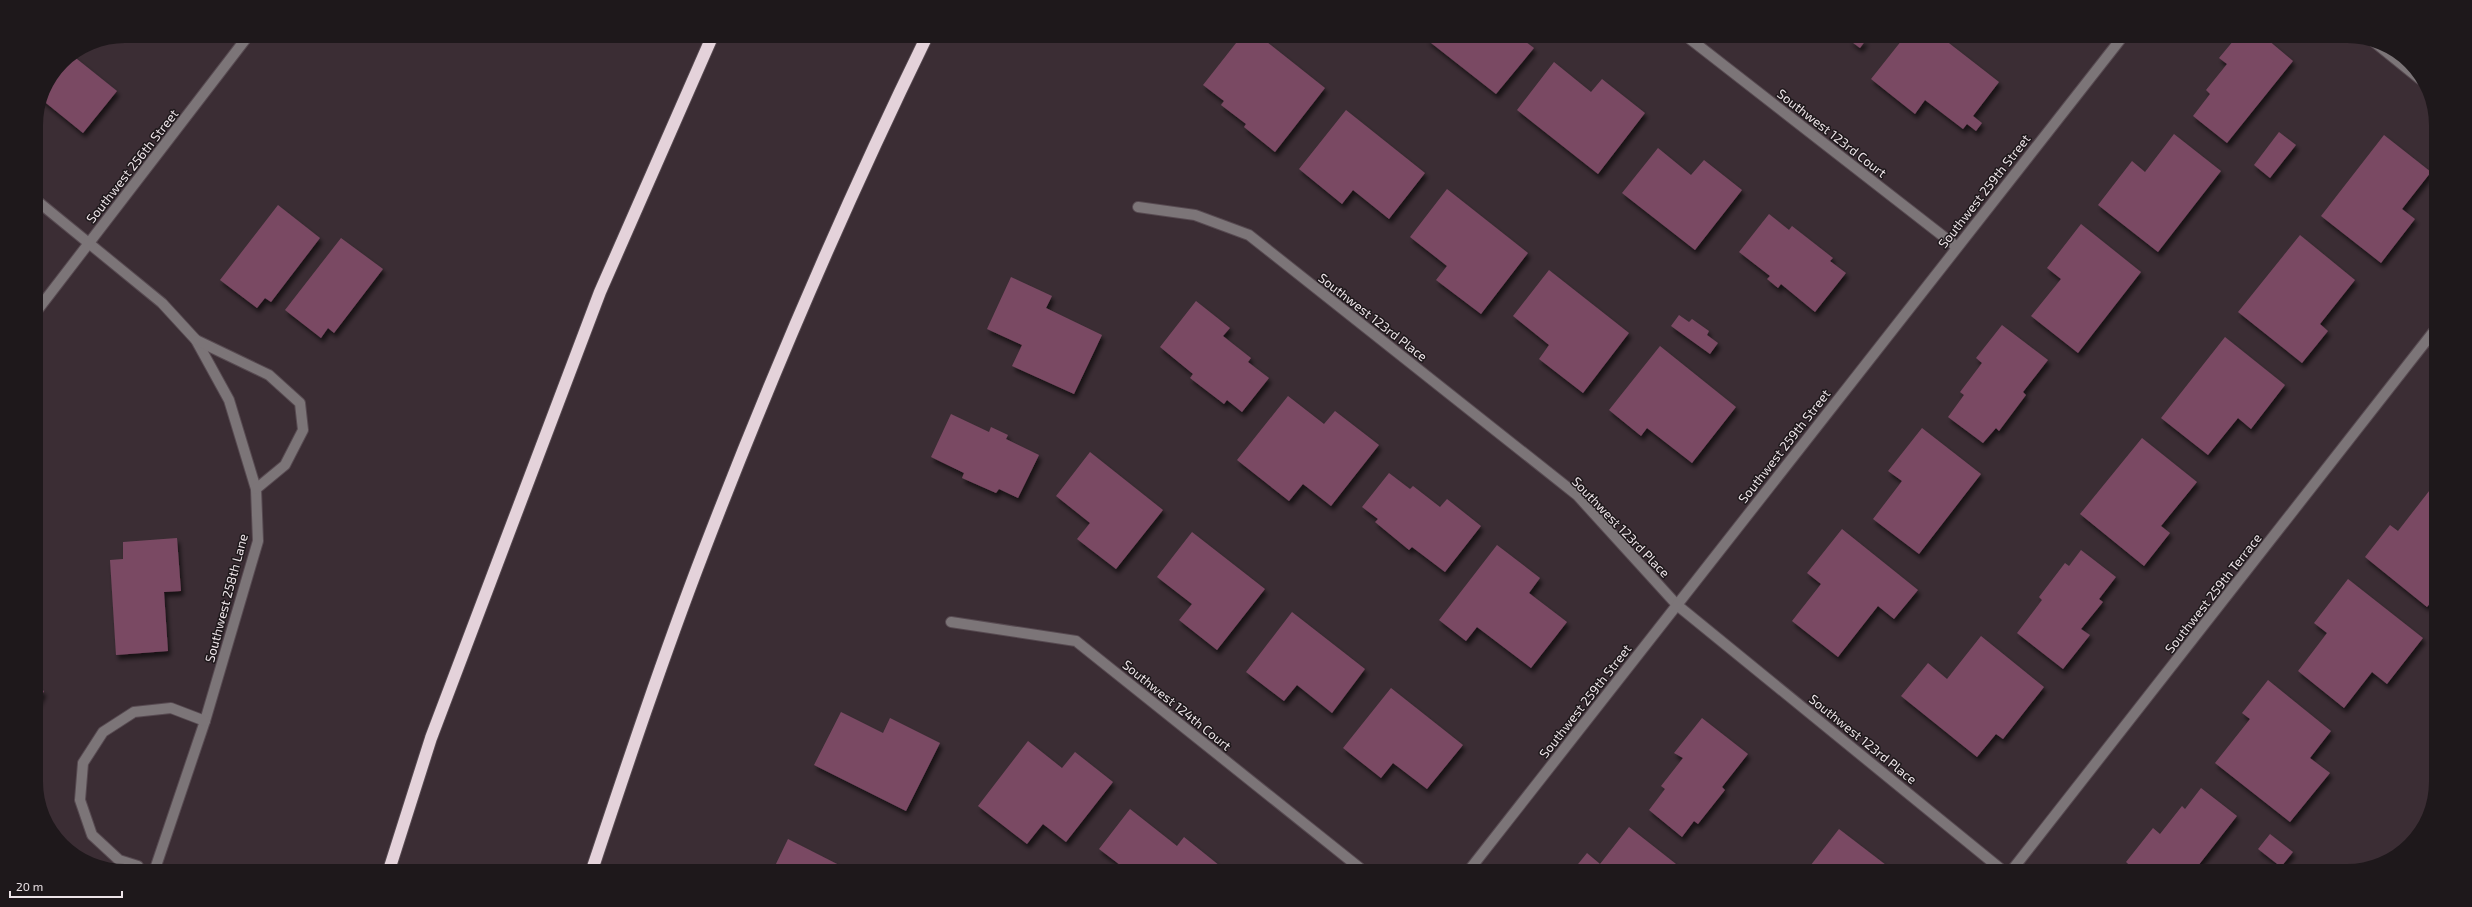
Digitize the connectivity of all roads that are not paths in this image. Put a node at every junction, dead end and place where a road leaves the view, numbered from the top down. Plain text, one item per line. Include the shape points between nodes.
1 (243, 43) edge
2 (709, 43) edge
3 (924, 43) edge
4 (1695, 43) edge
5 (2118, 43) edge
6 (2392, 57) edge
7 (2404, 66) edge
8 (43, 205) edge
9 (1138, 207) dead end
10 (90, 242) junction
11 (1957, 247) junction
12 (43, 303) edge
13 (2429, 337) edge
14 (196, 340) junction
15 (256, 489) junction
16 (1677, 605) junction
17 (951, 622) dead end
18 (205, 721) junction
19 (132, 864) edge
20 (157, 864) edge
21 (391, 864) edge
22 (594, 864) edge
23 (1355, 864) edge
24 (1474, 864) edge
25 (1995, 864) edge
26 (2017, 864) edge

1 - 10 street, Southwest 256th Street
2 - 21 highway via 594,307 434,730
3 - 22 highway via 876,142 719,511 643,719
4 - 11 street, Southwest 123rd Court
5 - 11 street, Southwest 259th Street
6 - 7 street
8 - 10 street
9 - 16 street, Southwest 123rd Place via 1195,215 1249,235 1577,495
10 - 12 street, Southwest 256th Street
10 - 14 street, Southwest 258th Lane via 162,303
11 - 16 street, Southwest 259th Street
13 - 26 street, Southwest 259th Terrace
14 - 15 street, Southwest 258th Lane via 229,400
14 - 15 street via 269,375 300,403 303,430 285,465
15 - 18 street, Southwest 258th Lane via 258,541
16 - 24 street, Southwest 259th Street
16 - 25 street, Southwest 123rd Place
17 - 23 street, Southwest 124th Court via 1076,641
18 - 19 street via 171,708 134,712 103,732 83,763 80,800 92,835 119,860
18 - 20 street, Southwest 258th Lane

